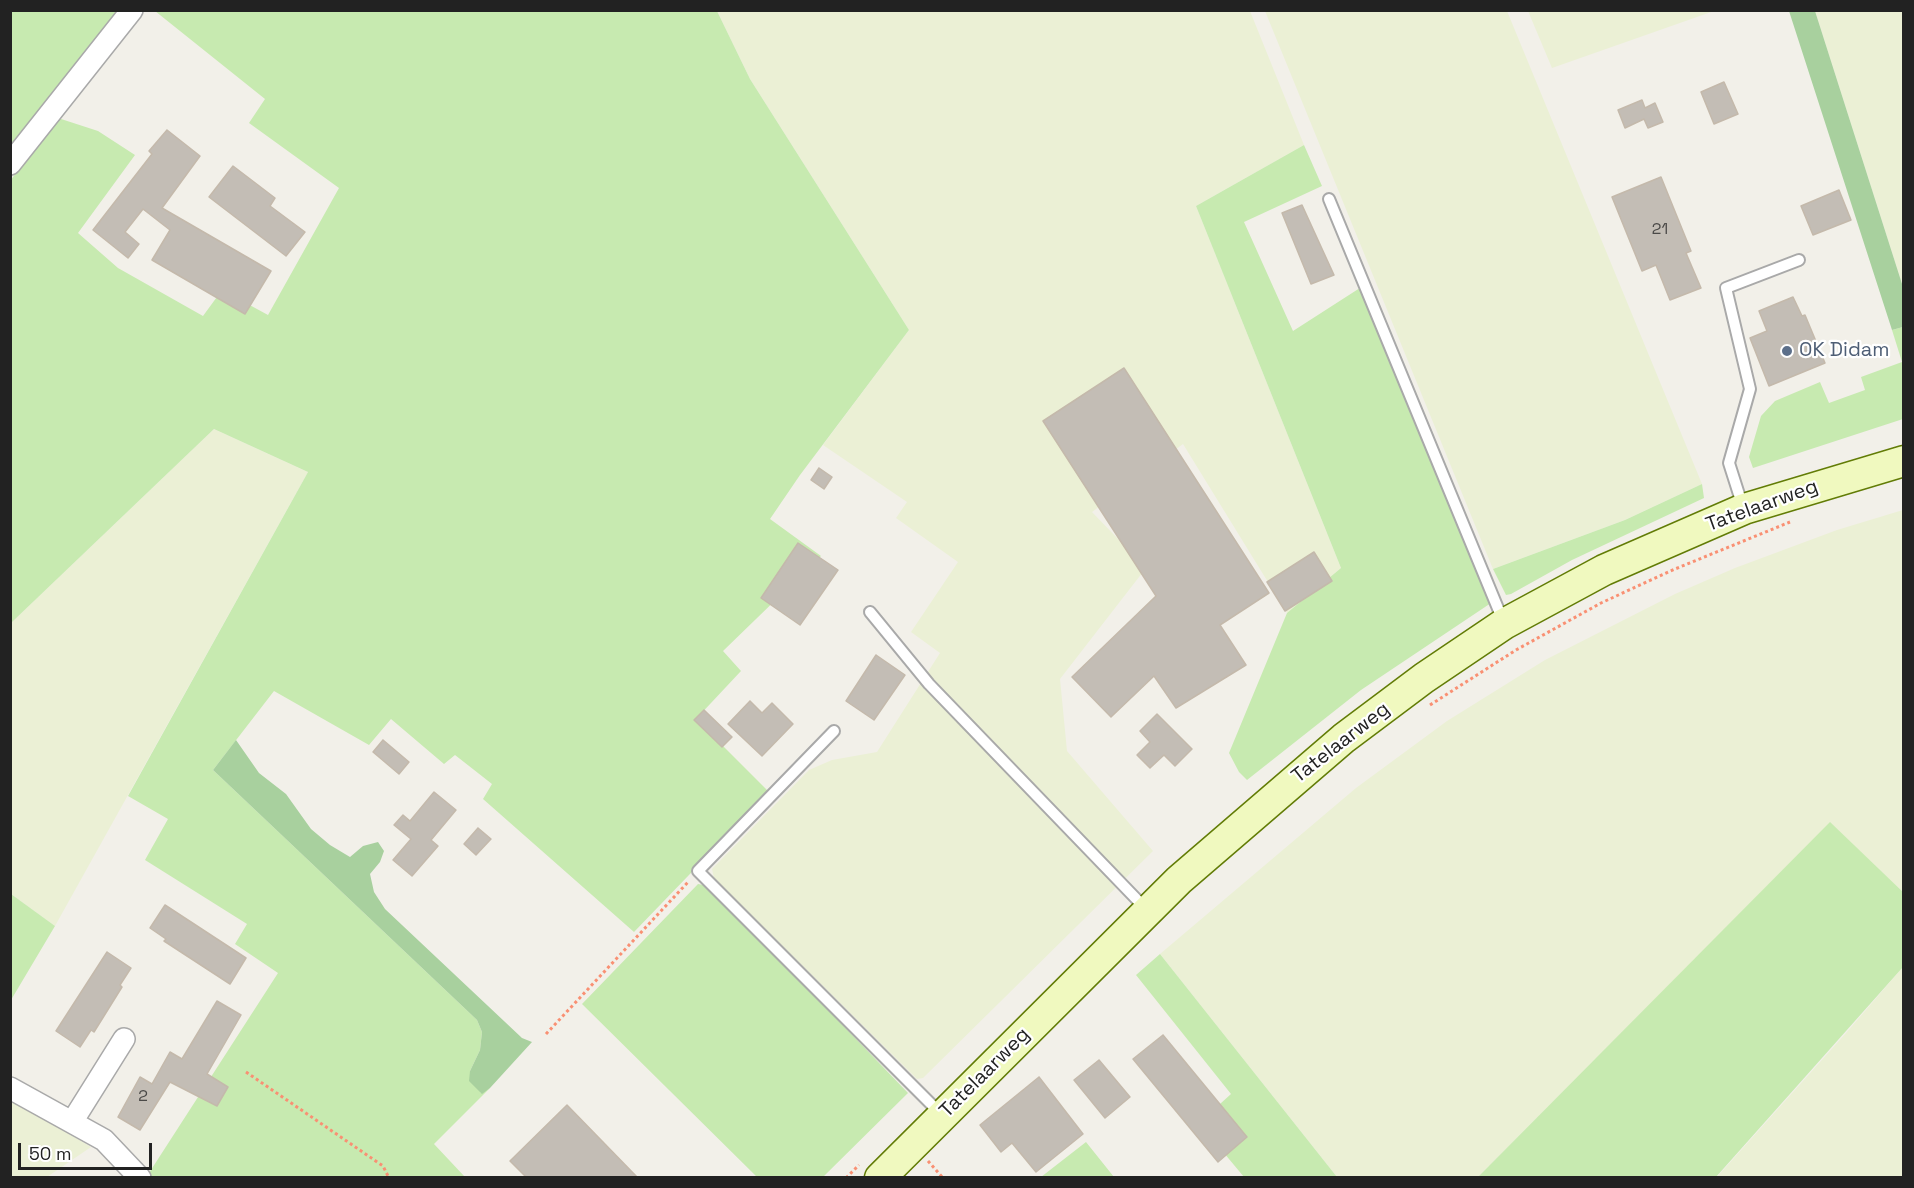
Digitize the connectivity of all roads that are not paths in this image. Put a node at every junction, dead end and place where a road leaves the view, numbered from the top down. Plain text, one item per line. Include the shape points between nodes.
1 (132, 10) edge
2 (10, 164) edge
3 (1329, 199) dead end
4 (1799, 260) dead end
5 (1904, 461) edge
6 (1743, 509) junction
7 (870, 612) dead end
8 (1504, 624) junction
9 (834, 730) dead end
10 (1148, 911) junction
11 (124, 1039) dead end
12 (10, 1088) edge
13 (943, 1115) junction
14 (72, 1122) junction
15 (140, 1178) edge
16 (880, 1178) edge

1 - 2 street
3 - 8 lane
4 - 6 lane via 1726,288 1750,389 1729,463
5 - 6 main road, Tatelaarweg
6 - 8 main road, Tatelaarweg via 1604,570
7 - 10 lane via 929,684
8 - 10 main road, Tatelaarweg via 1344,738 1259,809
9 - 13 lane via 698,871
10 - 13 main road, Tatelaarweg
11 - 14 street
12 - 14 street
13 - 16 main road, Tatelaarweg
14 - 15 street via 104,1140

